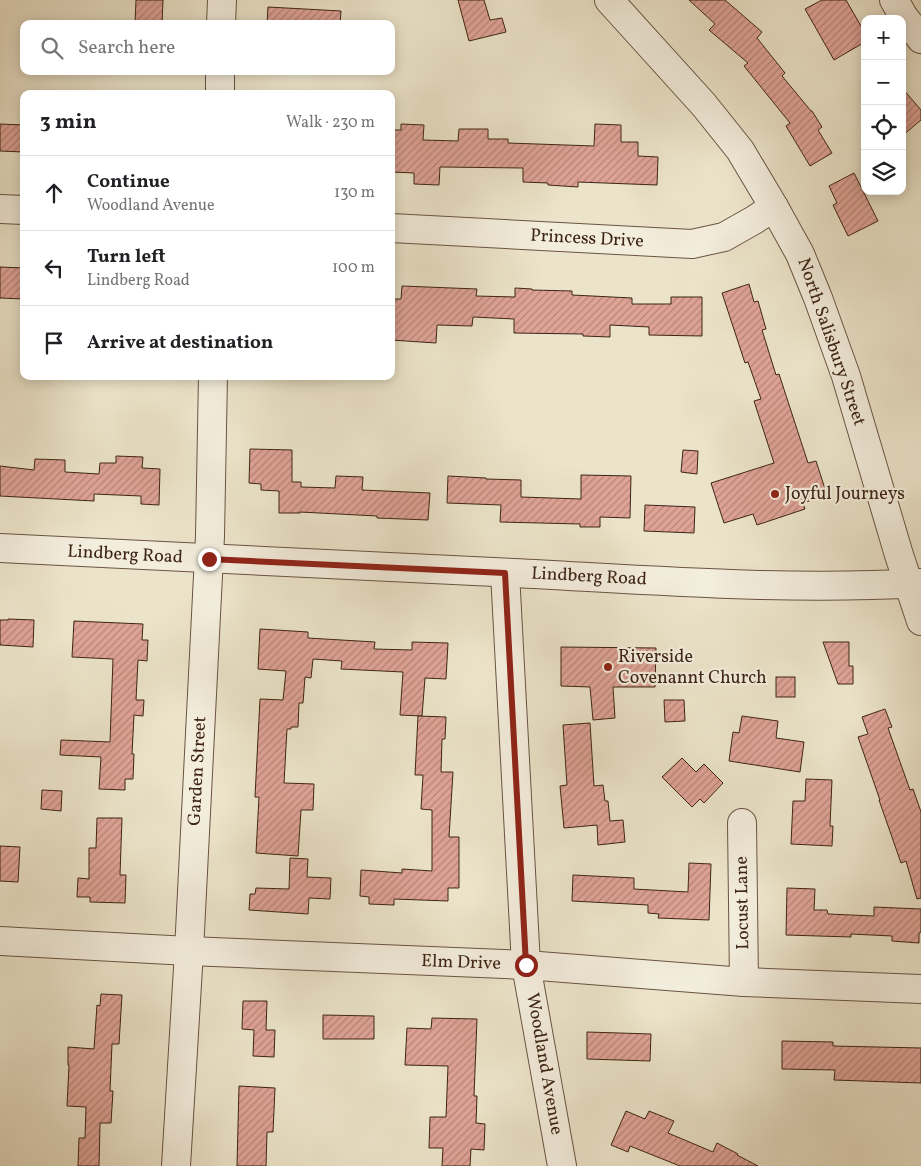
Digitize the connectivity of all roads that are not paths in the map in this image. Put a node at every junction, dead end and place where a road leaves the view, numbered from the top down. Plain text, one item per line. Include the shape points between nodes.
1 (222, 0) edge
2 (609, 0) edge
3 (894, 0) edge
4 (222, 20) edge
5 (921, 39) edge
6 (220, 75) edge
7 (220, 90) edge
8 (774, 207) junction
9 (0, 209) edge
10 (20, 210) edge
11 (395, 228) edge
12 (213, 380) edge
13 (0, 548) edge
14 (209, 559) junction
15 (505, 573) junction
16 (915, 584) edge
17 (921, 620) edge
18 (742, 823) dead end
19 (0, 941) edge
20 (189, 951) junction
21 (526, 965) junction
22 (744, 982) junction
23 (921, 989) edge
24 (176, 1166) edge
25 (562, 1166) edge

1 - 4 street
2 - 8 street, North Salisbury Street via 704,104 740,150
3 - 5 street
6 - 7 street
8 - 11 street, Princess Drive via 724,237 692,244
8 - 16 street, North Salisbury Street via 800,254 818,298
9 - 10 street
12 - 14 street, Garden Street
13 - 14 street, Lindberg Road
14 - 15 street, Lindberg Road
14 - 20 street, Garden Street
15 - 16 street, Lindberg Road via 756,585
15 - 21 street, Woodland Avenue
16 - 17 street, North Salisbury Street
18 - 22 street, Locust Lane
19 - 20 street, Elm Drive
20 - 21 street, Elm Drive
20 - 24 street, Garden Street
21 - 22 street, Elm Drive
21 - 25 street, Woodland Avenue
22 - 23 street, Elm Drive

